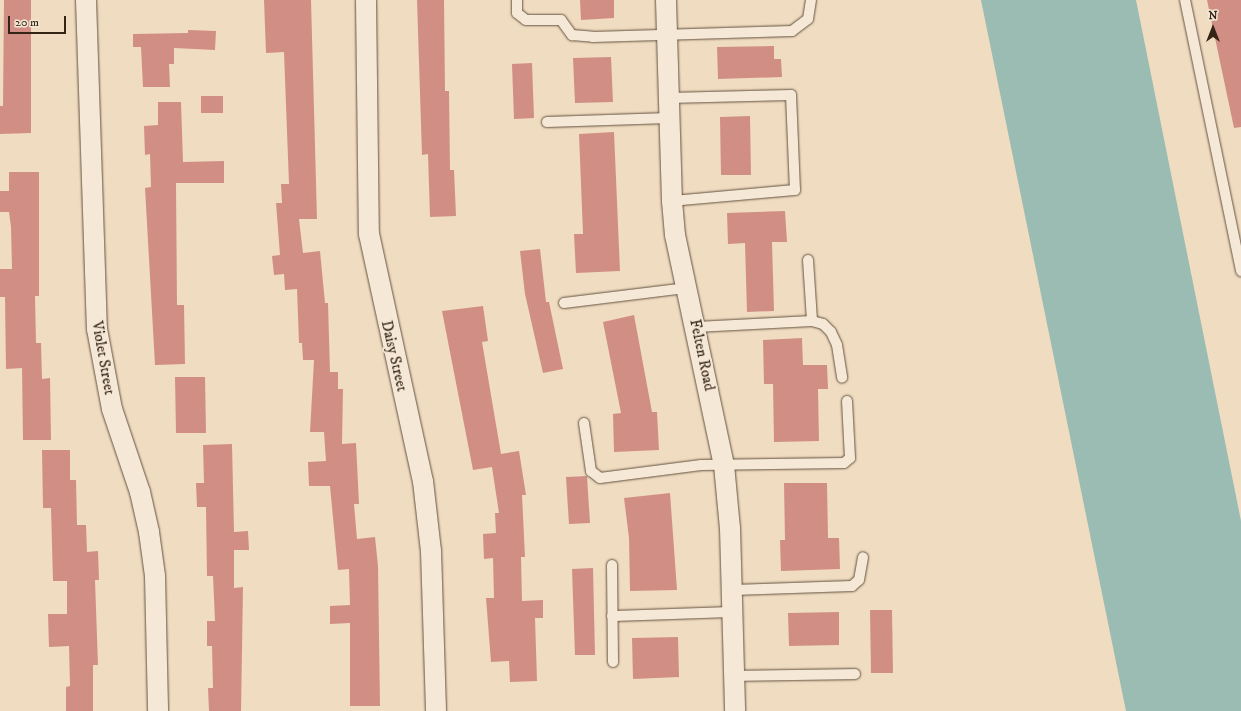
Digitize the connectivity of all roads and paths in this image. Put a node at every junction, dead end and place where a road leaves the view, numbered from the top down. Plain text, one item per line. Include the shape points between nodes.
1 (86, 0) edge
2 (366, 0) edge
3 (517, 0) edge
4 (666, 0) edge
5 (811, 0) edge
6 (1185, 0) edge
7 (666, 35) junction
8 (668, 98) junction
9 (668, 118) junction
10 (547, 122) dead end
11 (672, 201) junction
12 (808, 260) dead end
13 (1241, 271) edge
14 (687, 288) junction
15 (564, 303) dead end
16 (812, 321) junction
17 (696, 327) junction
18 (842, 378) dead end
19 (847, 401) dead end
20 (584, 424) dead end
21 (724, 465) junction
22 (863, 557) dead end
23 (612, 565) dead end
24 (733, 590) junction
25 (733, 612) junction
26 (612, 616) junction
27 (612, 662) dead end
28 (855, 674) dead end
29 (734, 676) junction
30 (158, 711) edge
31 (436, 711) edge
32 (735, 711) edge

1 - 30 street, Violet Street via 97,329 112,409 140,492 149,532 155,576
2 - 31 street, Daisy Street via 369,234 423,481 432,551
3 - 7 lane via 517,13 526,20 561,20 572,35
4 - 7 street, Felten Road
5 - 7 lane via 808,19 792,31
6 - 13 lane
7 - 8 street, Felten Road
8 - 9 street, Felten Road
8 - 11 lane via 791,96 795,190
9 - 10 lane
9 - 11 street, Felten Road
11 - 14 street, Felten Road
12 - 16 lane
14 - 15 lane
14 - 17 street, Felten Road
16 - 17 lane
16 - 18 lane via 831,332 837,345
17 - 21 street, Felten Road
19 - 21 lane via 848,461
20 - 21 lane via 591,471 600,478
21 - 24 street, Felten Road
22 - 24 lane via 859,580 852,586
23 - 26 lane
24 - 25 street, Felten Road
25 - 26 lane
25 - 29 street, Felten Road
26 - 27 lane
28 - 29 lane
29 - 32 street, Felten Road

